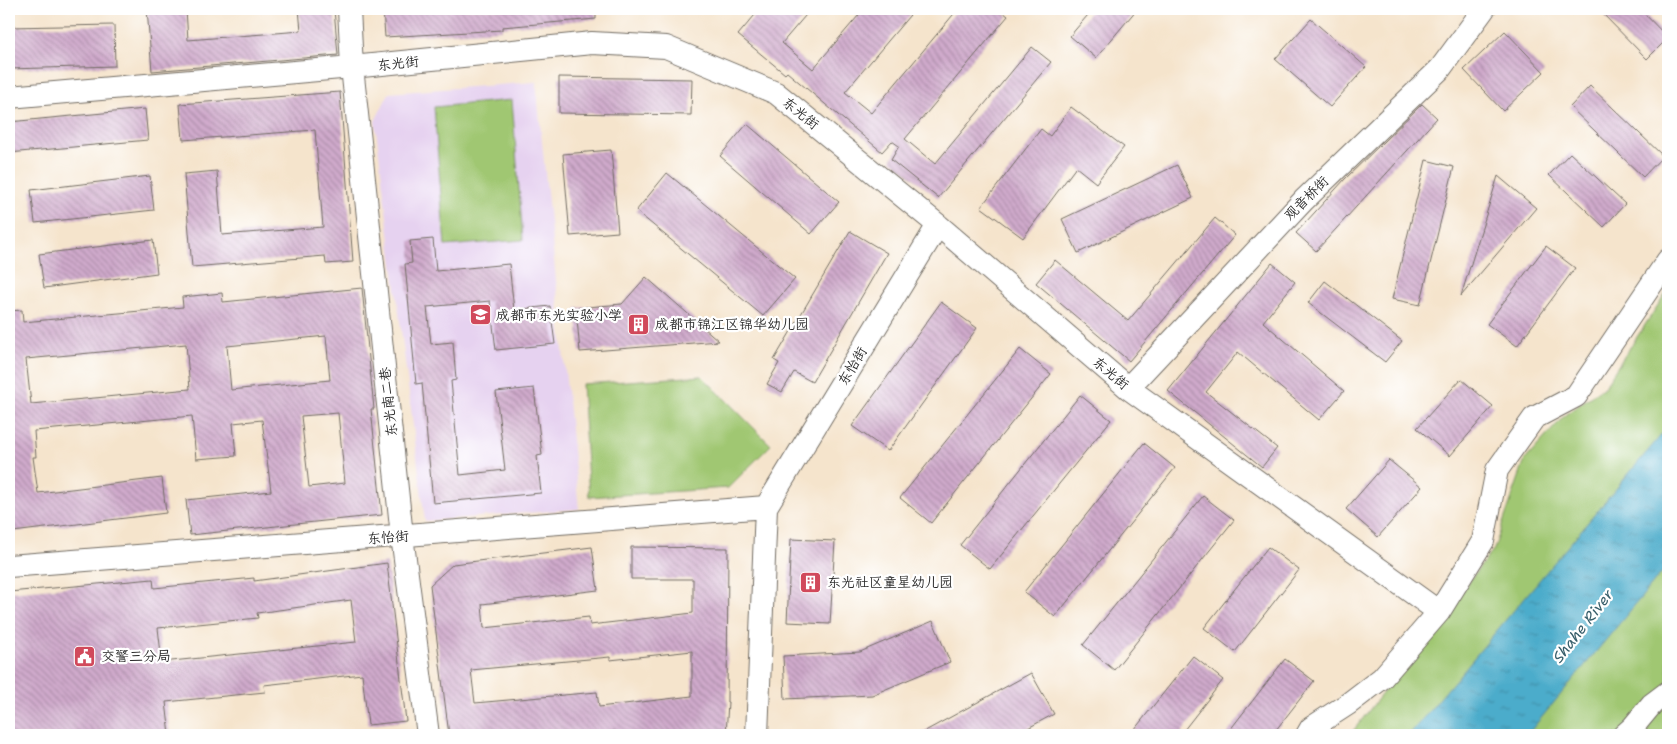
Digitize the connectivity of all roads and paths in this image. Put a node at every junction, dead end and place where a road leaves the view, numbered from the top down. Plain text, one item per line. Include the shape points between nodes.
1 (349, 9) edge
2 (1484, 9) edge
3 (352, 68) junction
4 (9, 97) edge
5 (938, 225) junction
6 (1668, 260) edge
7 (1128, 388) junction
8 (766, 507) junction
9 (402, 536) junction
10 (9, 566) edge
11 (1440, 612) junction
12 (1668, 692) edge
13 (428, 735) edge
14 (757, 735) edge
15 (1307, 735) edge
16 (1624, 735) edge

1 - 3 street, 东光南二巷
2 - 7 street, 观音桥街 via 1440,69 1304,200
3 - 4 street, 东光街
3 - 5 street, 东光街 via 592,43 666,47 776,93
3 - 9 street, 东光南二巷
5 - 7 street, 东光街
5 - 8 street, 东怡街
6 - 11 street via 1576,396 1534,418 1497,470 1483,542
7 - 11 street, 东光街
8 - 9 street, 东怡街
8 - 14 street, 东怡街
9 - 10 street, 东怡街
9 - 13 street, 东光南二巷
11 - 15 street via 1382,678 1311,728
12 - 16 street via 1652,704

